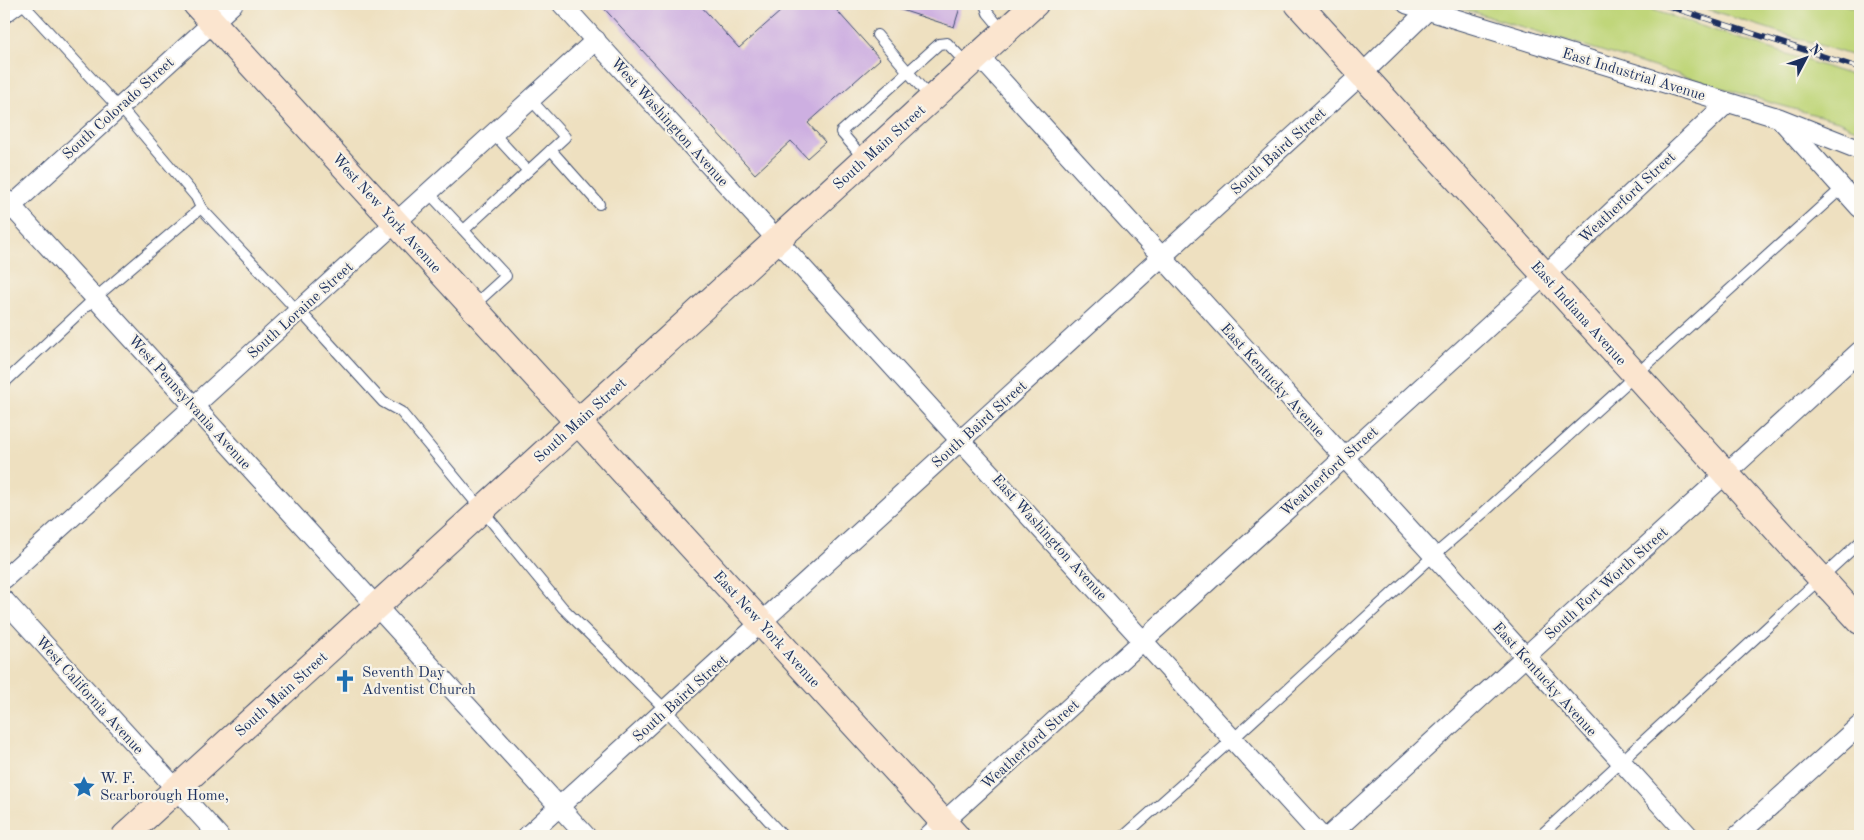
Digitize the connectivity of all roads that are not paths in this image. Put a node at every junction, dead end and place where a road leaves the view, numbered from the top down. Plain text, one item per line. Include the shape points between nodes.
1 (23, 4) edge
2 (233, 4) edge
3 (562, 4) edge
4 (985, 4) edge
5 (1035, 4) edge
6 (1298, 4) edge
7 (1407, 4) edge
8 (1428, 10) junction
9 (204, 13) edge
10 (4, 19) edge
11 (1004, 32) junction
12 (877, 35) dead end
13 (596, 40) junction
14 (974, 61) junction
15 (908, 72) junction
16 (1362, 74) junction
17 (531, 100) junction
18 (931, 100) junction
19 (1727, 103) junction
20 (120, 107) junction
21 (1779, 118) junction
22 (494, 134) junction
23 (551, 150) junction
24 (1860, 150) edge
25 (865, 160) junction
26 (528, 170) junction
27 (1842, 188) junction
28 (429, 192) junction
29 (599, 204) dead end
30 (6, 206) edge
31 (202, 208) junction
32 (1860, 208) edge
33 (396, 223) junction
34 (464, 230) junction
35 (778, 240) junction
36 (1161, 258) junction
37 (1545, 275) junction
38 (95, 298) junction
39 (472, 307) junction
40 (300, 310) junction
41 (1860, 351) edge
42 (1636, 375) junction
43 (4, 382) edge
44 (195, 407) junction
45 (578, 423) junction
46 (962, 440) junction
47 (1343, 457) junction
48 (1726, 474) junction
49 (482, 510) junction
50 (1860, 542) edge
51 (1432, 556) junction
52 (1821, 578) junction
53 (4, 579) edge
54 (4, 600) edge
55 (376, 607) junction
56 (1860, 621) edge
57 (762, 623) junction
58 (1144, 640) junction
59 (1525, 657) junction
60 (666, 710) junction
61 (1860, 725) edge
62 (1233, 739) junction
63 (1621, 762) junction
64 (176, 789) junction
65 (559, 807) junction
66 (942, 832) edge
67 (125, 836) edge
68 (219, 836) edge
69 (528, 836) edge
70 (586, 836) edge
71 (783, 836) edge
72 (1124, 836) edge
73 (1322, 836) edge
74 (1329, 836) edge
75 (1540, 836) edge
76 (1688, 836) edge
77 (1737, 836) edge

1 - 10 lane
1 - 20 lane
2 - 9 street, South Colorado Street
3 - 13 street, West Washington Avenue
4 - 11 lane via 988,14
5 - 11 street, South Main Street
6 - 16 street, East Indiana Avenue
7 - 8 street, East Industrial Avenue
8 - 16 street, South Baird Street
8 - 19 street, East Industrial Avenue
9 - 20 street, South Colorado Street
9 - 33 street, West New York Avenue
11 - 14 street, South Main Street
12 - 15 lane
13 - 17 street, South Loraine Street
13 - 35 street, West Washington Avenue
14 - 15 lane via 947,43 939,44
14 - 18 street, South Main Street
14 - 36 street, East Kentucky Avenue
15 - 18 lane
15 - 25 lane via 841,132
16 - 36 street, South Baird Street
16 - 37 street, East Indiana Avenue
17 - 22 street, South Loraine Street
17 - 23 lane via 565,137
18 - 25 street, South Main Street
19 - 21 street, East Industrial Avenue
19 - 37 street, Weatherford Street
20 - 30 street, South Colorado Street
20 - 31 lane
21 - 24 street, East Industrial Avenue
21 - 27 street
22 - 26 lane
22 - 28 street, South Loraine Street
23 - 26 lane
23 - 29 lane
25 - 35 street, South Main Street
26 - 34 lane
27 - 32 street
27 - 42 lane
28 - 33 street, South Loraine Street
28 - 34 lane
30 - 38 street, West Pennsylvania Avenue
31 - 38 lane
31 - 40 lane
33 - 39 street, West New York Avenue
33 - 40 street, South Loraine Street
34 - 39 lane via 506,276
35 - 45 street, South Main Street
35 - 46 street, East Washington Avenue
36 - 46 street, South Baird Street
36 - 47 street, East Kentucky Avenue
37 - 42 street, East Indiana Avenue
37 - 47 street, Weatherford Street
38 - 43 lane
38 - 44 street, West Pennsylvania Avenue
39 - 45 street, West New York Avenue
40 - 44 street, South Loraine Street
40 - 49 lane via 383,402 401,412
41 - 48 street, South Fort Worth Street
42 - 48 street, East Indiana Avenue
42 - 51 lane
44 - 53 street, South Loraine Street
44 - 55 street, West Pennsylvania Avenue
45 - 49 street, South Main Street
45 - 57 street, East New York Avenue
46 - 57 street, South Baird Street
46 - 58 street, East Washington Avenue
47 - 51 street, East Kentucky Avenue
47 - 58 street, Weatherford Street
48 - 52 street, East Indiana Avenue
48 - 59 street, South Fort Worth Street
49 - 55 street, South Main Street
49 - 60 lane via 563,608
50 - 52 lane
51 - 59 street, East Kentucky Avenue
51 - 62 lane
52 - 56 street, East Indiana Avenue
52 - 63 lane
54 - 64 street, West California Avenue
55 - 64 street, South Main Street
55 - 65 street, West Pennsylvania Avenue
57 - 60 street, South Baird Street
57 - 66 street, East New York Avenue
58 - 62 street, East Washington Avenue
58 - 66 street, Weatherford Street
59 - 63 street, East Kentucky Avenue
59 - 74 street, South Fort Worth Street
60 - 65 street, South Baird Street
60 - 71 lane
61 - 77 street
62 - 72 lane
62 - 73 street, East Washington Avenue
63 - 75 lane
63 - 76 street, East Kentucky Avenue
64 - 67 street, South Main Street
64 - 68 street, West California Avenue
65 - 69 street, South Baird Street
65 - 70 street, West Pennsylvania Avenue

